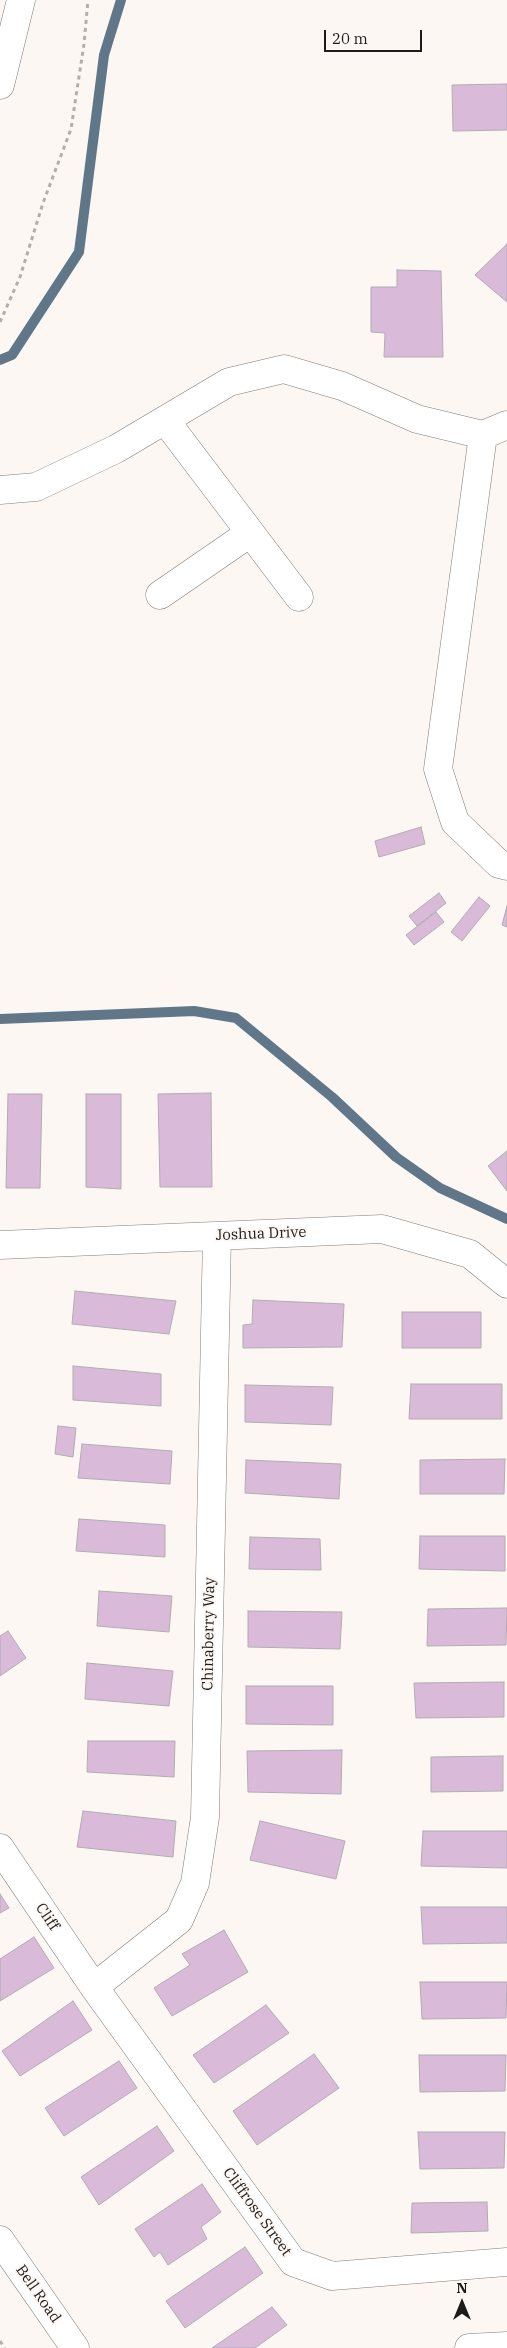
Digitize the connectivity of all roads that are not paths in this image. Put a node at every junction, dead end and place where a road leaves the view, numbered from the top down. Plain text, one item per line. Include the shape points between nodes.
1 (22, 0) edge
2 (0, 85) edge
3 (165, 420) junction
4 (495, 430) edge
5 (0, 490) edge
6 (250, 532) junction
7 (160, 594) dead end
8 (299, 597) dead end
9 (507, 866) edge
10 (217, 1236) junction
11 (0, 1245) edge
12 (507, 1284) edge
13 (0, 1848) edge
14 (94, 1987) junction
15 (0, 2240) edge
16 (507, 2262) edge
17 (507, 2346) edge
18 (75, 2348) edge
19 (469, 2348) edge

1 - 2 street
3 - 4 street via 229,382 284,369 342,386 417,419
3 - 5 street via 116,449 36,487
3 - 6 street
4 - 9 street via 438,769 455,822 500,864
6 - 7 street
6 - 8 street
10 - 11 street, Joshua Drive
10 - 12 street, Joshua Drive via 382,1228 470,1254
10 - 14 street, Chinaberry Way via 205,1817 195,1883 179,1920
13 - 14 street, Cliff
14 - 16 street, Cliffrose Street via 294,2262 332,2276
15 - 18 street, Bell Road
17 - 19 street

